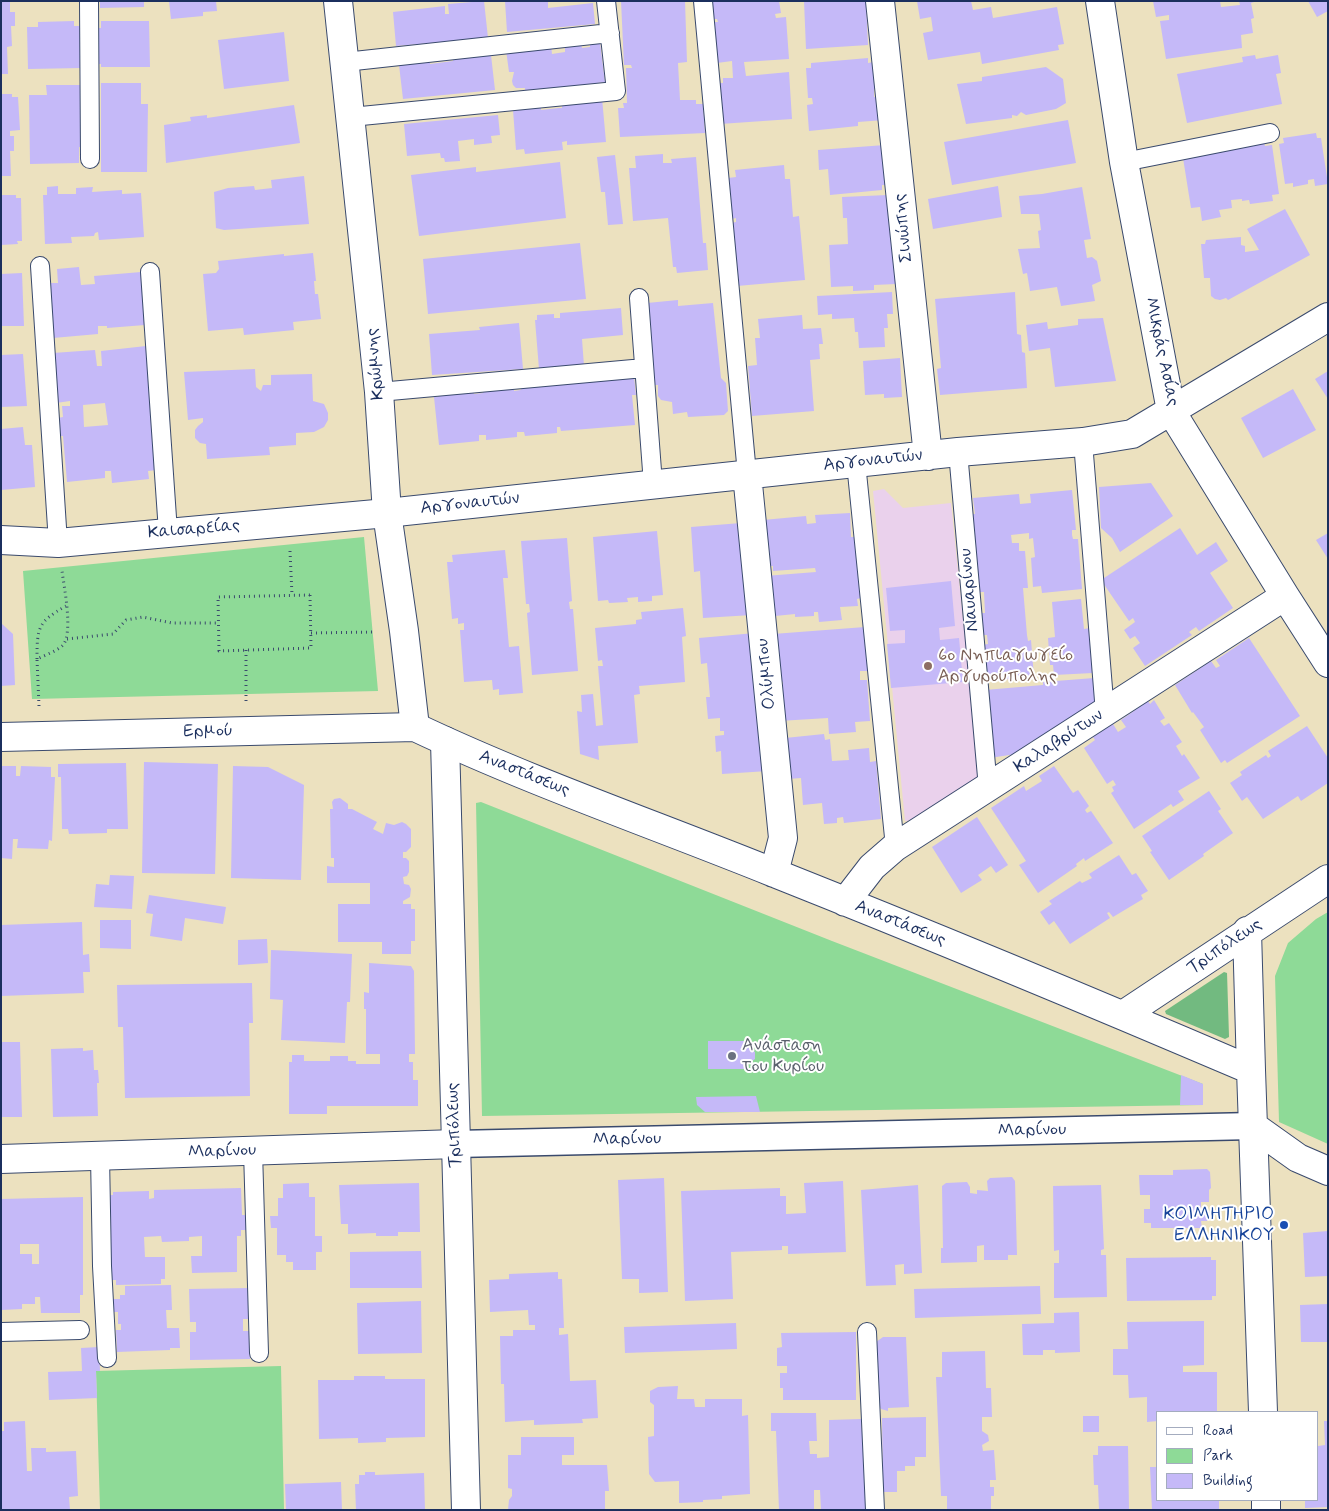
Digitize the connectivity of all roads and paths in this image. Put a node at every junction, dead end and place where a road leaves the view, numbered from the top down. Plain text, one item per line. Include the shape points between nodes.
1 (89, 1) edge
2 (338, 1) edge
3 (606, 1) edge
4 (703, 1) edge
5 (880, 1) edge
6 (1100, 1) edge
7 (610, 33) junction
8 (345, 62) junction
9 (351, 117) junction
10 (1270, 133) dead end
11 (90, 159) dead end
12 (1124, 162) junction
13 (40, 266) dead end
14 (150, 272) dead end
15 (639, 298) dead end
16 (1328, 317) edge
17 (644, 368) junction
18 (379, 392) junction
19 (1171, 411) junction
20 (1082, 442) junction
21 (958, 452) junction
22 (928, 456) junction
23 (856, 463) junction
24 (747, 474) junction
25 (653, 484) junction
26 (387, 513) junction
27 (288, 521) junction
28 (168, 532) junction
29 (1, 540) edge
30 (58, 543) junction
31 (292, 595) junction
32 (1285, 596) junction
33 (66, 606) junction
34 (218, 624) junction
35 (404, 631) junction
36 (311, 633) junction
37 (67, 639) junction
38 (246, 650) junction
39 (37, 659) junction
40 (1328, 663) edge
41 (1105, 713) junction
42 (415, 727) junction
43 (247, 731) junction
44 (39, 736) junction
45 (1, 737) edge
46 (445, 741) junction
47 (988, 788) junction
48 (895, 846) junction
49 (774, 872) junction
50 (1328, 880) edge
51 (845, 902) junction
52 (1247, 931) junction
53 (1123, 1015) junction
54 (1251, 1070) junction
55 (1254, 1126) junction
56 (456, 1144) junction
57 (253, 1151) junction
58 (100, 1156) junction
59 (1, 1159) edge
60 (1328, 1171) edge
61 (80, 1330) dead end
62 (1, 1332) edge
63 (867, 1332) dead end
64 (258, 1353) dead end
65 (107, 1358) dead end
66 (1263, 1411) edge
67 (466, 1510) edge
68 (875, 1510) edge

1 - 11 lane
2 - 8 street, Κρώμνης
3 - 7 lane
4 - 24 lane
5 - 22 street, Σινώπης
6 - 12 street, Μικράς Ασίας
7 - 8 lane
7 - 9 lane via 616,91
8 - 9 street, Κρώμνης
9 - 18 street, Κρώμνης
10 - 12 lane
12 - 19 street, Μικράς Ασίας
13 - 30 lane
14 - 28 lane
15 - 17 lane
16 - 19 street, Αργοναυτών
17 - 18 lane
17 - 25 lane
18 - 26 street, Κρώμνης
19 - 20 street, Αργοναυτών via 1132,434
19 - 32 street, Μικράς Ασίας
20 - 21 street, Αργοναυτών
20 - 41 lane
21 - 22 street, Αργοναυτών
21 - 47 lane, Ναυαρίνου
22 - 23 street, Αργοναυτών
23 - 24 street, Αργοναυτών
23 - 48 lane
24 - 25 street, Αργοναυτών
24 - 49 street, Ολύμπου via 783,838
25 - 26 street, Αργοναυτών
26 - 27 street, Καισαρείας
26 - 35 street, Κρώμνης
27 - 28 street, Καισαρείας
27 - 31 path
28 - 30 street, Καισαρείας
29 - 30 street, Καισαρείας
30 - 33 path
31 - 34 path via 218,597
31 - 36 path via 310,595
32 - 40 street, Μικράς Ασίας
32 - 41 street, Καλαβρύτων
33 - 37 path
33 - 39 path via 42,623 37,632
34 - 37 path via 172,624 143,617 126,620 113,634
34 - 38 path via 219,651
35 - 36 path
35 - 42 street, Κρώμνης
36 - 38 path via 311,648
37 - 39 path via 63,645
38 - 43 path
39 - 44 path
41 - 47 street, Καλαβρύτων
42 - 43 street, Ερμού
42 - 46 street, Αναστάσεως
43 - 44 street, Ερμού
44 - 45 street, Ερμού
46 - 49 street, Αναστάσεως
46 - 56 street, Τριπόλεως
47 - 48 street, Καλαβρύτων
48 - 51 street, Καλαβρύτων via 872,867
49 - 51 street, Αναστάσεως
50 - 52 street, Τριπόλεως
51 - 53 street, Αναστάσεως
52 - 53 street, Τριπόλεως
52 - 54 street
53 - 54 street, Αναστάσεως
54 - 55 street
55 - 56 street, Μαρίνου
55 - 60 street via 1298,1158
55 - 66 street
56 - 57 street, Μαρίνου
56 - 67 street, Τριπόλεως
57 - 58 street, Μαρίνου
57 - 64 lane
58 - 59 street, Μαρίνου
58 - 65 lane
61 - 62 lane
63 - 68 lane

